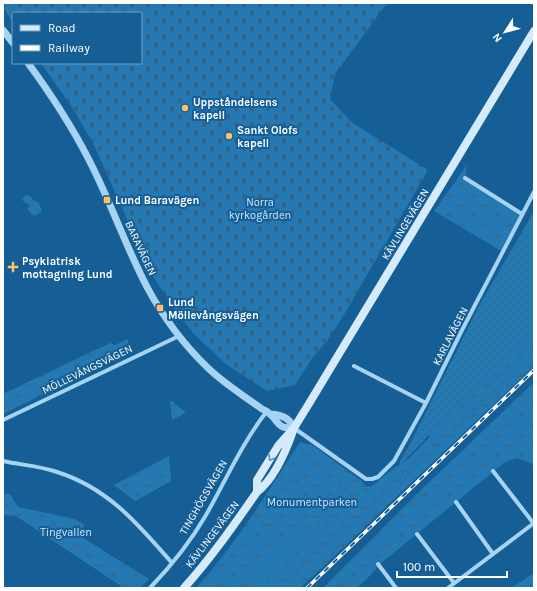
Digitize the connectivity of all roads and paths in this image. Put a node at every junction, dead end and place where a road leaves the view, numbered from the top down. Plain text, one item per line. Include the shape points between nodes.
1 (3, 30) edge
2 (534, 31) edge
3 (12, 42) edge
4 (29, 64) edge
5 (465, 178) dead end
6 (534, 192) edge
7 (522, 214) junction
8 (179, 336) junction
9 (354, 366) dead end
10 (426, 403) junction
11 (268, 413) junction
12 (3, 420) edge
13 (294, 428) junction
14 (3, 461) edge
15 (493, 470) dead end
16 (456, 502) dead end
17 (534, 524) edge
18 (417, 534) dead end
19 (493, 554) junction
20 (172, 563) junction
21 (378, 564) dead end
22 (454, 583) junction
23 (150, 588) edge
24 (184, 588) edge
25 (396, 588) edge
26 (448, 588) edge

1 - 3 street
2 - 13 main road, KÄVLINGEVÄGEN
4 - 8 street, BARAVÄGEN via 60,109 88,158 147,286
5 - 7 street
6 - 7 street, KARLAVÄGEN
7 - 10 street, KARLAVÄGEN
8 - 11 street, BARAVÄGEN via 209,369
8 - 12 street, MÖLLEVÅNGSVÄGEN
9 - 10 street
10 - 13 street, KARLAVÄGEN via 394,461 378,477 372,479 361,476
11 - 13 street, BARAVÄGEN via 280,414 291,421
11 - 20 street, TINGHÖGSVÄGEN via 239,453 205,516
13 - 24 main road, KÄVLINGEVÄGEN via 278,446 257,480 257,492 221,543
14 - 20 street via 67,475 106,496 141,527
15 - 17 street
16 - 19 street
17 - 19 street
18 - 22 street
19 - 22 street
20 - 23 street, TINGHÖGSVÄGEN
21 - 25 street
22 - 26 street

